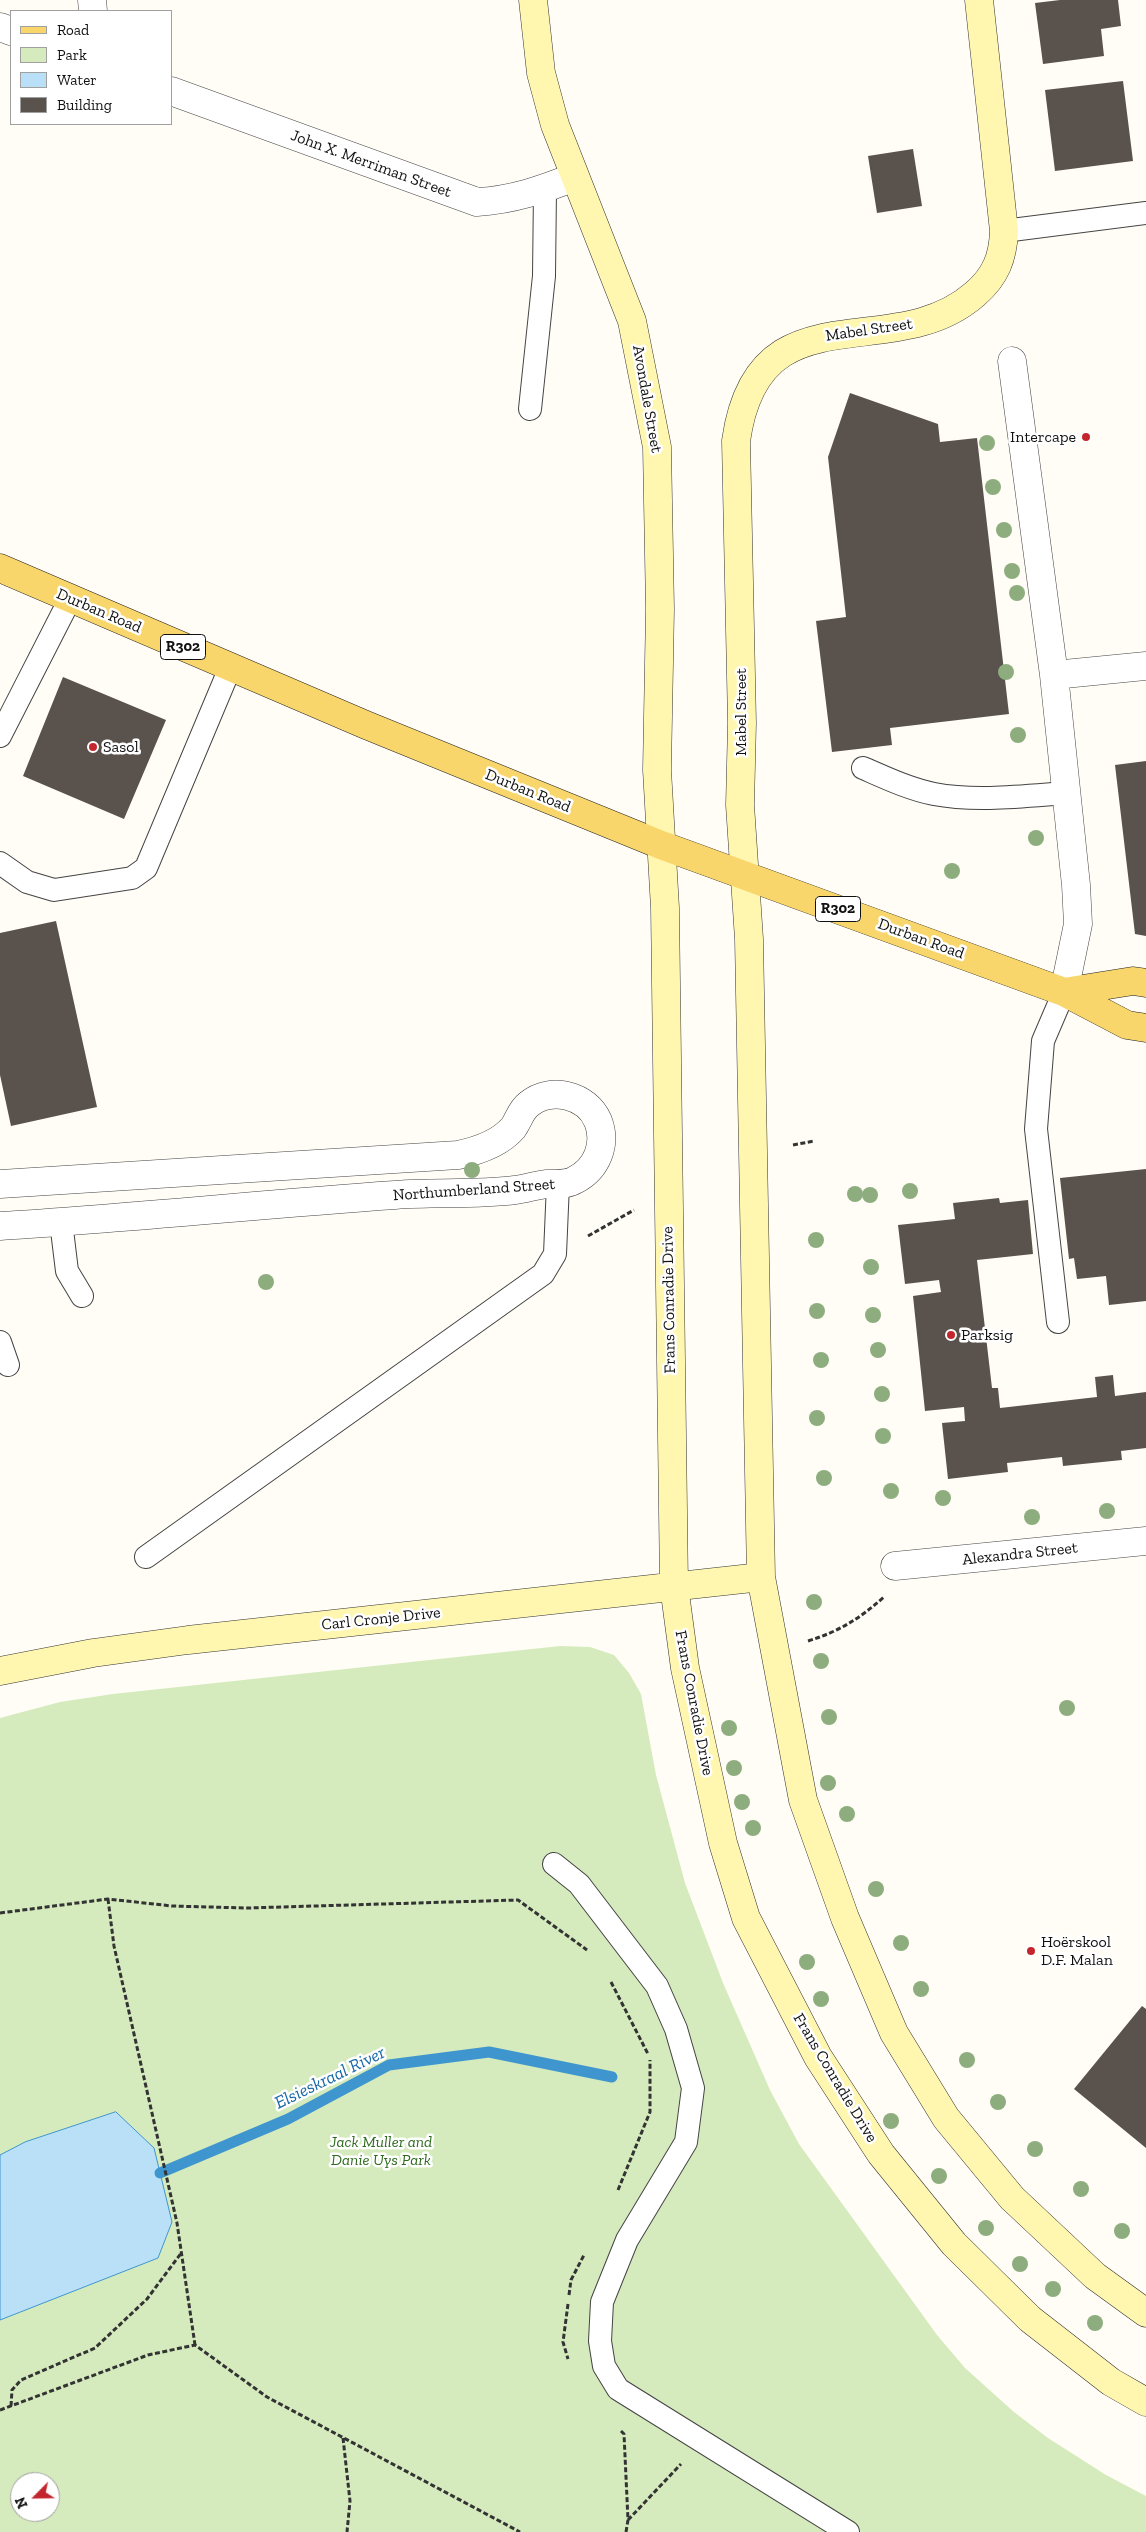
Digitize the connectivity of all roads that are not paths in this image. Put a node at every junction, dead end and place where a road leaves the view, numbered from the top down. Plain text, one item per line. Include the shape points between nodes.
1 (533, 0) edge
2 (979, 0) edge
3 (172, 90) edge
4 (574, 177) junction
5 (545, 188) junction
6 (1146, 213) edge
7 (1004, 231) junction
8 (1012, 361) dead end
9 (530, 409) dead end
10 (0, 568) edge
11 (70, 599) junction
12 (1146, 666) edge
13 (230, 668) junction
14 (1054, 675) junction
15 (0, 736) edge
16 (863, 768) dead end
17 (1068, 793) junction
18 (661, 845) junction
19 (0, 863) edge
20 (746, 876) junction
21 (1146, 983) edge
22 (1064, 992) junction
23 (1146, 1028) edge
24 (0, 1184) edge
25 (558, 1184) junction
26 (61, 1222) junction
27 (0, 1226) edge
28 (82, 1296) dead end
29 (1058, 1322) dead end
30 (0, 1342) edge
31 (8, 1365) dead end
32 (1146, 1541) edge
33 (146, 1557) dead end
34 (895, 1566) road end
35 (761, 1577) junction
36 (674, 1586) junction
37 (1, 1671) edge
38 (554, 1864) dead end
39 (1146, 2313) edge
40 (1146, 2402) edge
41 (848, 2532) edge

1 - 4 main road, Avondale Street via 541,73
2 - 7 main road, Mabel Street
3 - 5 street, John X. Merriman Street via 477,202 502,200
4 - 5 street, John X. Merriman Street
4 - 18 main road, Avondale Street via 632,321 657,447 660,609 657,770
5 - 9 lane via 544,276
6 - 7 lane
7 - 20 main road, Mabel Street via 1003,250 990,280 952,312 905,326 825,335 808,341 774,360 746,396 736,441 742,723 740,805
8 - 14 street
10 - 11 main road, Durban Road / R302
11 - 13 main road, Durban Road / R302
11 - 15 lane
12 - 14 street
13 - 18 main road, Durban Road / R302
13 - 19 lane via 146,868 140,874 54,890 27,882
14 - 17 street
16 - 17 lane via 935,794 970,797
17 - 22 street via 1078,924
18 - 20 main road, Durban Road / R302
18 - 36 main road, Frans Conradie Drive via 665,908
20 - 22 main road, Durban Road / R302
20 - 35 main road
21 - 22 main road, Durban Road / R302 via 1133,981
22 - 23 main road, Durban Road / R302 via 1127,1024
22 - 29 lane via 1043,1041 1036,1129
24 - 25 street, Northumberland Street via 458,1155 482,1148 500,1138 513,1128 521,1112 538,1099 562,1094 589,1107 602,1134 596,1163 586,1174
25 - 26 street, Northumberland Street via 514,1190 397,1195
25 - 33 lane via 555,1254 544,1274
26 - 27 street, Northumberland Street
26 - 28 lane via 68,1271
30 - 31 lane
32 - 34 street, Alexandra Street
35 - 36 main road, Carl Cronje Drive
35 - 39 main road via 803,1800 845,1918 894,2033 946,2118 1012,2198 1095,2276
36 - 37 main road, Carl Cronje Drive via 188,1640 93,1653
36 - 40 main road, Frans Conradie Drive via 685,1668 723,1842 746,1918 818,2057 881,2154 954,2244 1030,2320 1111,2382
38 - 41 lane via 579,1884 657,1986 676,2029 693,2088 686,2142 627,2240 602,2302 600,2341 604,2366 618,2390

